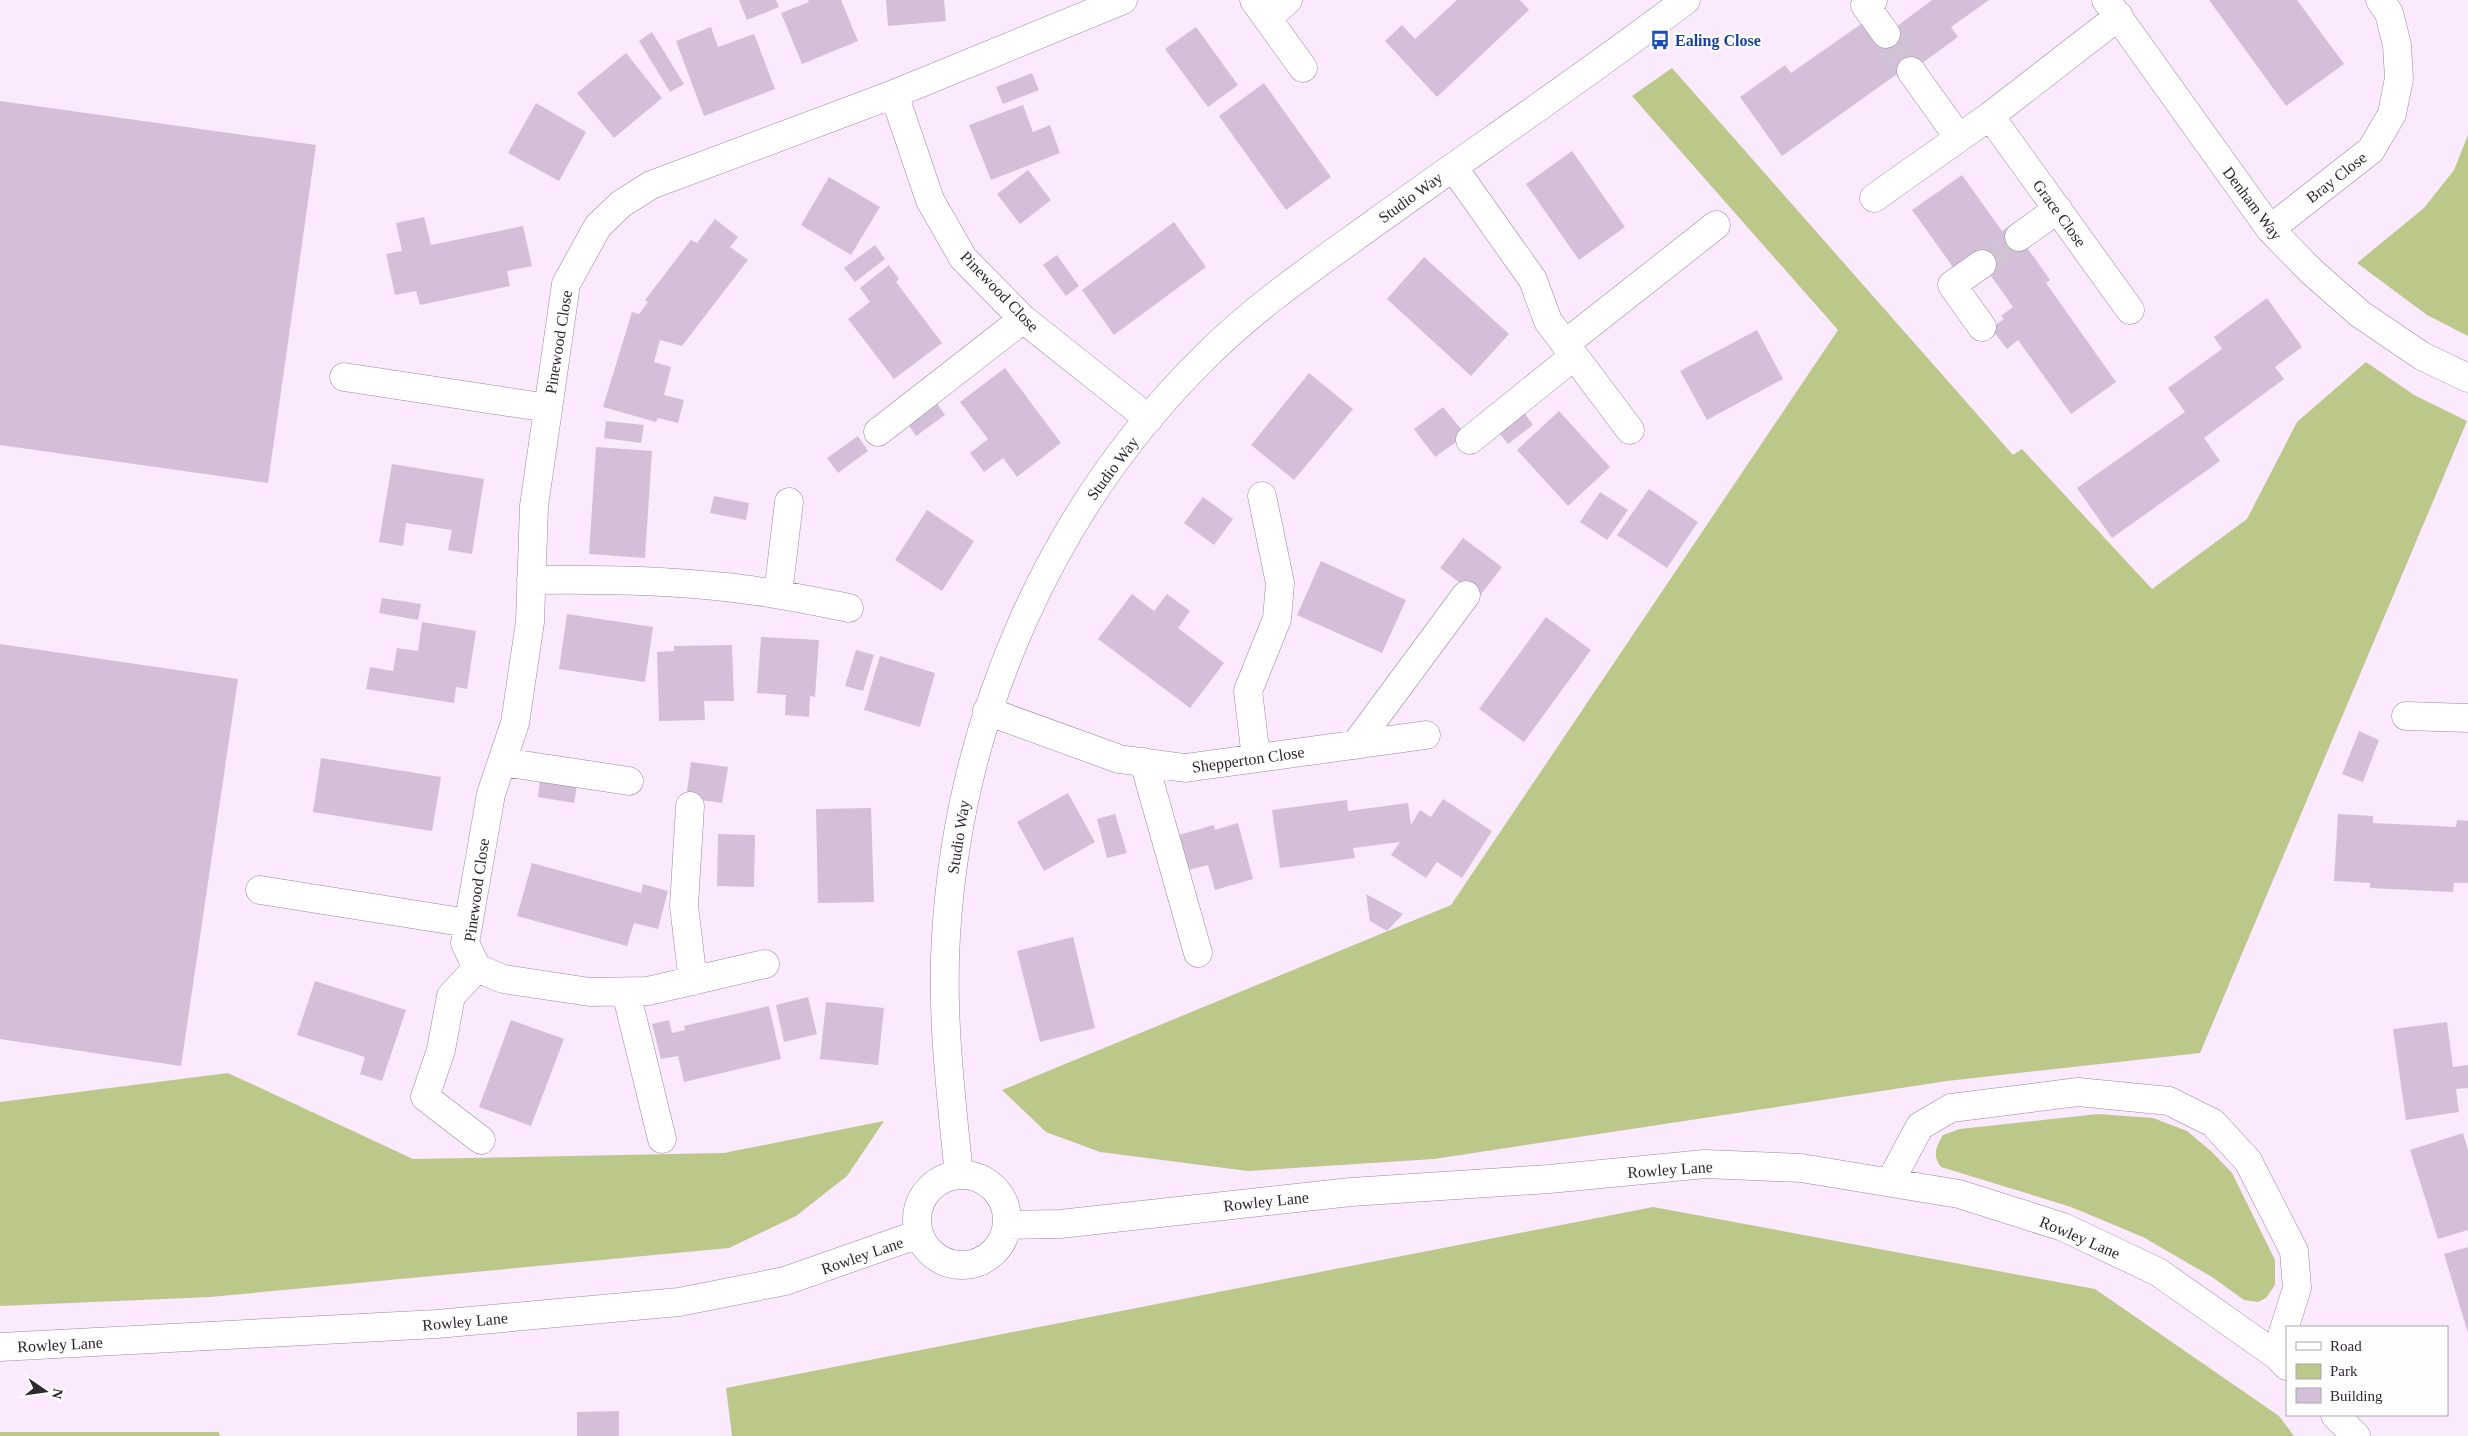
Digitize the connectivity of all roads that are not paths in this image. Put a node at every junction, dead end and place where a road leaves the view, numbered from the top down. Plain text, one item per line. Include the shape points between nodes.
1 (1123, 0) edge
2 (1288, 0) edge
3 (1686, 0) edge
4 (1872, 0) edge
5 (2380, 0) edge
6 (2112, 8) edge
7 (1260, 9) edge
8 (1886, 34) tunnel mouth
9 (1303, 68) dead end
10 (1912, 71) tunnel mouth
11 (894, 94) junction
12 (1990, 116) junction
13 (1959, 138) junction
14 (1453, 166) junction
15 (1874, 198) dead end
16 (2058, 209) junction
17 (1716, 225) dead end
18 (2270, 229) junction
19 (2019, 237) tunnel mouth
20 (1982, 264) tunnel mouth
21 (2130, 310) dead end
22 (1023, 319) junction
23 (1982, 327) dead end
24 (1570, 350) junction
25 (344, 377) dead end
26 (2468, 378) edge
27 (548, 408) junction
28 (1148, 420) junction
29 (1630, 430) dead end
30 (878, 432) dead end
31 (1470, 440) dead end
32 (1262, 496) dead end
33 (789, 502) dead end
34 (531, 580) junction
35 (778, 594) junction
36 (1466, 595) dead end
37 (849, 608) dead end
38 (988, 711) junction
39 (2406, 716) dead end
40 (2468, 718) edge
41 (1426, 735) dead end
42 (1355, 745) junction
43 (1256, 758) junction
44 (502, 762) junction
45 (1144, 762) junction
46 (629, 781) dead end
47 (690, 806) dead end
48 (260, 890) dead end
49 (468, 924) junction
50 (1198, 953) dead end
51 (765, 964) dead end
52 (477, 968) junction
53 (693, 981) junction
54 (626, 992) junction
55 (662, 1138) dead end
56 (481, 1140) dead end
57 (959, 1175) junction
58 (1890, 1182) junction
59 (1007, 1224) junction
60 (919, 1234) junction
61 (2288, 1326) edge
62 (2286, 1336) edge
63 (0, 1347) edge
64 (2281, 1360) edge
65 (2336, 1416) edge
66 (2356, 1436) edge

1 - 11 street, Pinewood Close
2 - 7 street
3 - 14 street, Studio Way
4 - 8 street via 1865,5
5 - 18 street, Bray Close via 2389,13 2398,45 2399,78 2392,114 2371,150
6 - 12 street
6 - 18 street, Denham Way
7 - 9 street
10 - 13 street
11 - 22 street, Pinewood Close via 930,200 963,258
11 - 27 street, Pinewood Close via 673,176 651,185 621,204 598,226 566,284
12 - 13 street
12 - 16 street, Grace Close
13 - 15 street
14 - 24 street via 1533,280 1548,321
14 - 28 street, Studio Way via 1278,293 1206,356
16 - 19 street
16 - 21 street, Grace Close
17 - 24 street
18 - 26 street, Denham Way via 2360,314 2422,356
20 - 23 street via 1952,285
22 - 28 street, Pinewood Close
22 - 30 street
24 - 29 street
24 - 31 street
25 - 27 street
27 - 34 street, Pinewood Close via 534,506
28 - 38 street, Studio Way via 1091,495 1061,543 1012,645
32 - 43 street via 1280,583 1277,619 1248,692
33 - 35 street
34 - 35 street via 590,579 725,587
34 - 44 street, Pinewood Close via 530,622 515,723
35 - 37 street
36 - 42 street
38 - 45 street, Shepperton Close via 1119,759
38 - 57 street, Studio Way via 966,785 954,852 946,938 946,1044
39 - 40 street
41 - 42 street, Shepperton Close
42 - 43 street, Shepperton Close
43 - 45 street, Shepperton Close via 1184,768
44 - 46 street
44 - 49 street, Pinewood Close via 491,794
45 - 50 street
47 - 53 street via 684,906
48 - 49 street
49 - 52 street, Pinewood Close via 465,943
51 - 53 street
52 - 54 street via 503,979 590,992
52 - 56 street via 451,996 441,1050 425,1097
53 - 54 street via 648,991
54 - 55 street
57 - 59 street via 972,1175 995,1188 1002,1199
57 - 60 street via 946,1177 924,1195 918,1207
58 - 59 street, Rowley Lane via 1800,1168 1705,1164 1549,1179 1351,1192 1060,1224
58 - 61 street via 1920,1126 1951,1108 2078,1092 2169,1101 2214,1123 2248,1161 2294,1251 2296,1288
58 - 64 street, Rowley Lane via 1959,1194 2063,1227 2158,1272
59 - 60 street via 1003,1239 994,1252 968,1265 952,1264 938,1258
60 - 63 street, Rowley Lane via 785,1281 679,1302 437,1324
62 - 64 street
65 - 66 street

